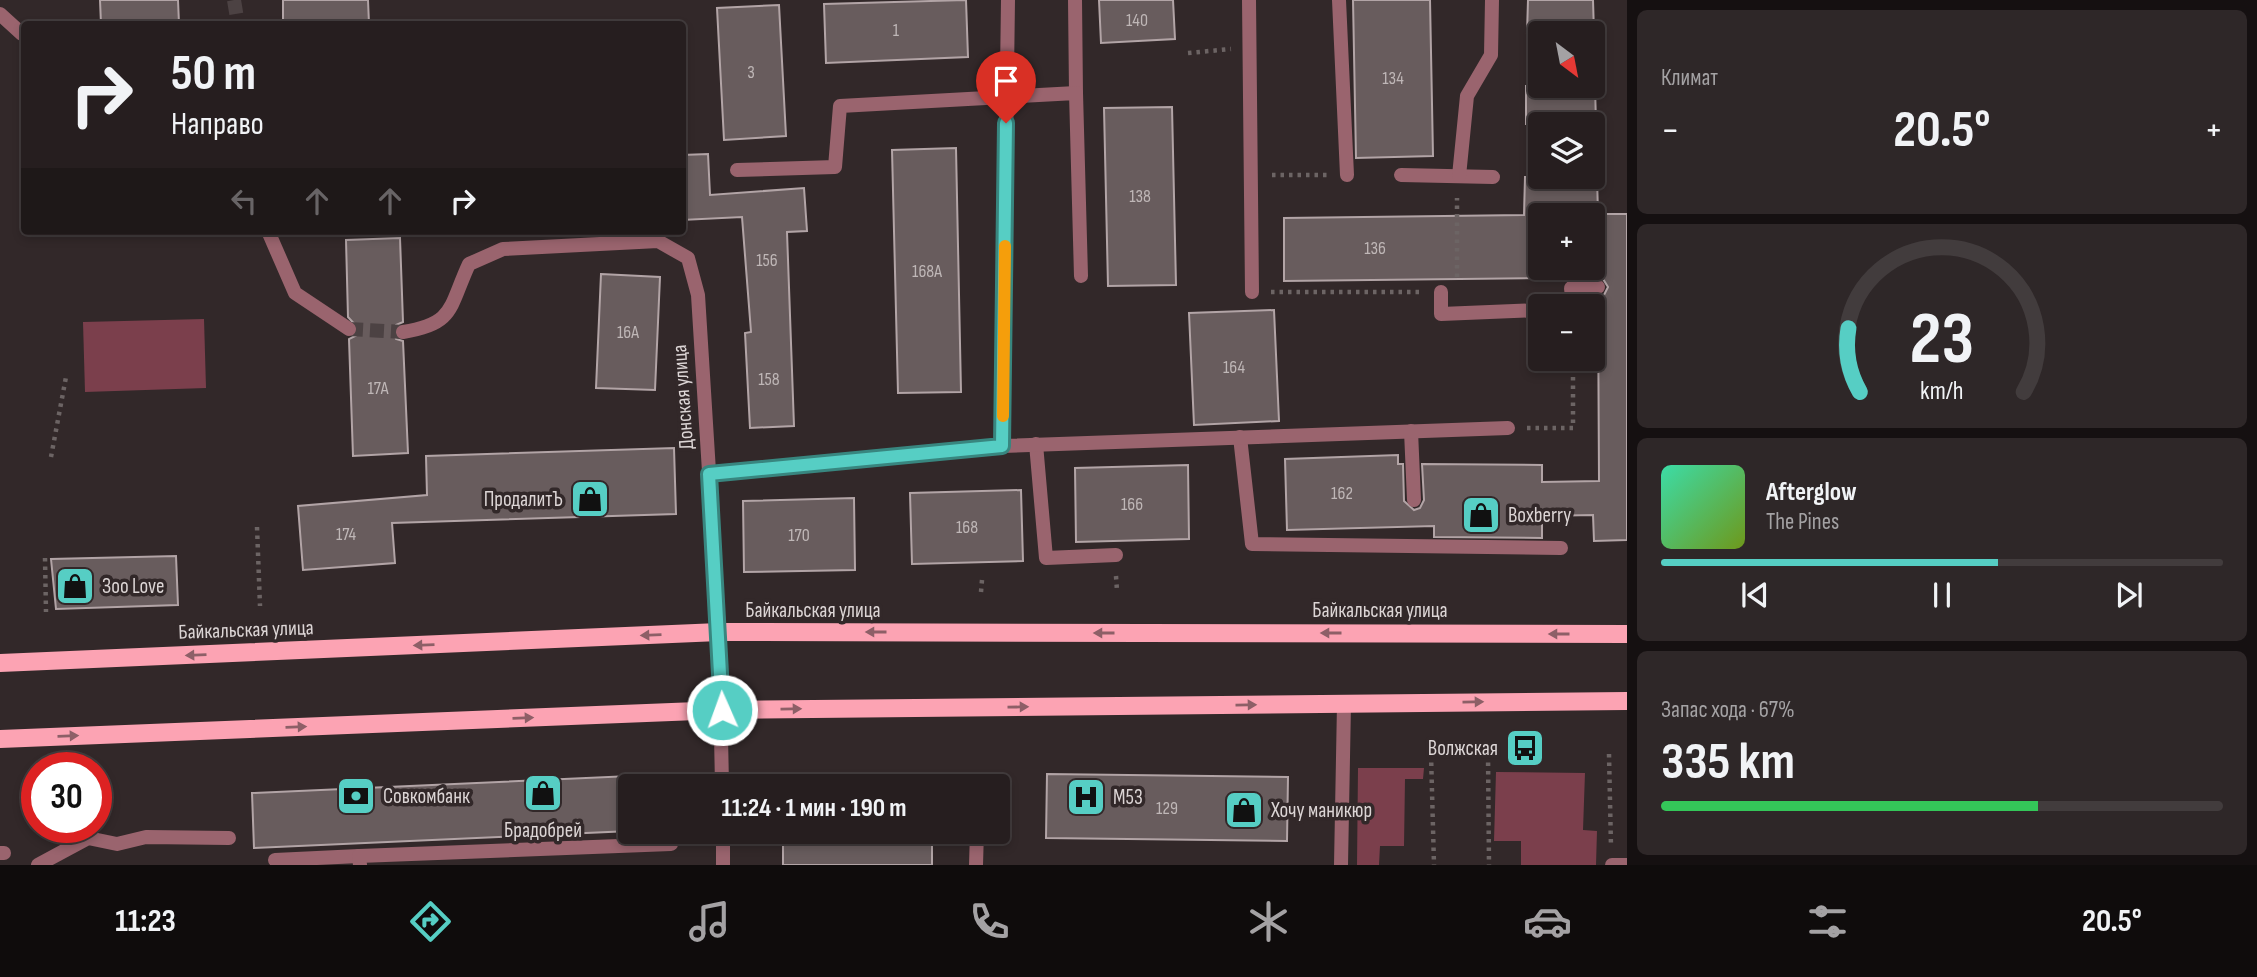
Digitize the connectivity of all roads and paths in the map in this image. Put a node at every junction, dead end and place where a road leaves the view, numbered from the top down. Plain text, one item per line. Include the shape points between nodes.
1 (1008, 0) edge
2 (1075, 0) edge
3 (1249, 0) edge
4 (1339, 0) edge
5 (1492, 0) edge
6 (0, 14) edge
7 (21, 33) edge
8 (1249, 48) junction
9 (1188, 53) dead end
10 (1076, 93) junction
11 (1007, 96) junction
12 (737, 170) dead end
13 (1347, 175) dead end
14 (1401, 175) dead end
15 (1459, 176) junction
16 (1493, 177) dead end
17 (270, 235) edge
18 (1081, 276) dead end
19 (1598, 287) dead end
20 (1252, 292) joint
21 (1441, 292) junction
22 (1572, 294) edge
23 (1528, 310) edge
24 (349, 329) tunnel mouth
25 (403, 332) tunnel mouth
26 (1573, 371) edge
27 (66, 377) dead end
28 (1508, 428) joint
29 (1411, 430) junction
30 (1240, 437) junction
31 (1036, 444) junction
32 (1002, 446) junction
33 (51, 457) dead end
34 (709, 474) junction
35 (1415, 499) dead end
36 (257, 527) dead end
37 (1561, 548) dead end
38 (1116, 555) dead end
39 (45, 558) dead end
40 (982, 580) dead end
41 (981, 592) dead end
42 (260, 606) dead end
43 (46, 612) dead end
44 (719, 632) junction
45 (1627, 634) edge
46 (0, 663) edge
47 (1627, 701) edge
48 (1344, 704) junction
49 (722, 710) junction
50 (0, 739) edge
51 (1431, 754) dead end
52 (1488, 754) dead end
53 (1609, 754) dead end
54 (722, 774) edge
55 (229, 838) dead end
56 (112, 842) edge
57 (72, 843) edge
58 (671, 844) dead end
59 (723, 844) edge
60 (976, 844) edge
61 (1612, 858) edge
62 (275, 860) dead end
63 (359, 860) edge
64 (38, 865) edge
65 (723, 865) edge
66 (976, 865) edge
67 (1341, 865) edge
68 (1434, 865) edge
69 (1489, 865) edge
70 (1627, 865) edge

1 - 11 street
2 - 10 street
3 - 8 street
4 - 13 street
5 - 15 street via 1491,55 1467,96
6 - 7 street
8 - 9 path
8 - 20 street
10 - 11 street
10 - 18 street
11 - 12 street via 840,106 835,167
11 - 32 street
14 - 15 street
15 - 16 street
15 - 21 path via 1459,292
17 - 24 street via 295,293
19 - 22 street via 1571,288
20 - 21 path
21 - 23 street via 1441,314
25 - 34 street, Донская улица via 445,320 470,264 503,249 658,241 688,258 698,295
26 - 28 path via 1573,428
27 - 33 path
28 - 29 street
29 - 30 street
29 - 35 street
30 - 31 street
30 - 37 street via 1252,544
31 - 32 street
31 - 38 street via 1046,558
32 - 34 street
34 - 44 street, Донская улица
36 - 42 path
39 - 43 path
40 - 41 path
45 -> 44 main road, Байкальская улица
44 -> 46 main road, Байкальская улица
44 - 49 street, Донская улица
48 -> 47 main road
49 -> 48 main road
48 - 67 street
50 -> 49 main road
49 - 54 street, Донская улица
51 - 68 path
52 - 69 path
53 - 61 path
55 - 56 street via 146,837
57 - 64 street
58 - 63 street
59 - 65 street
60 - 66 street
61 - 70 street
62 - 63 street

